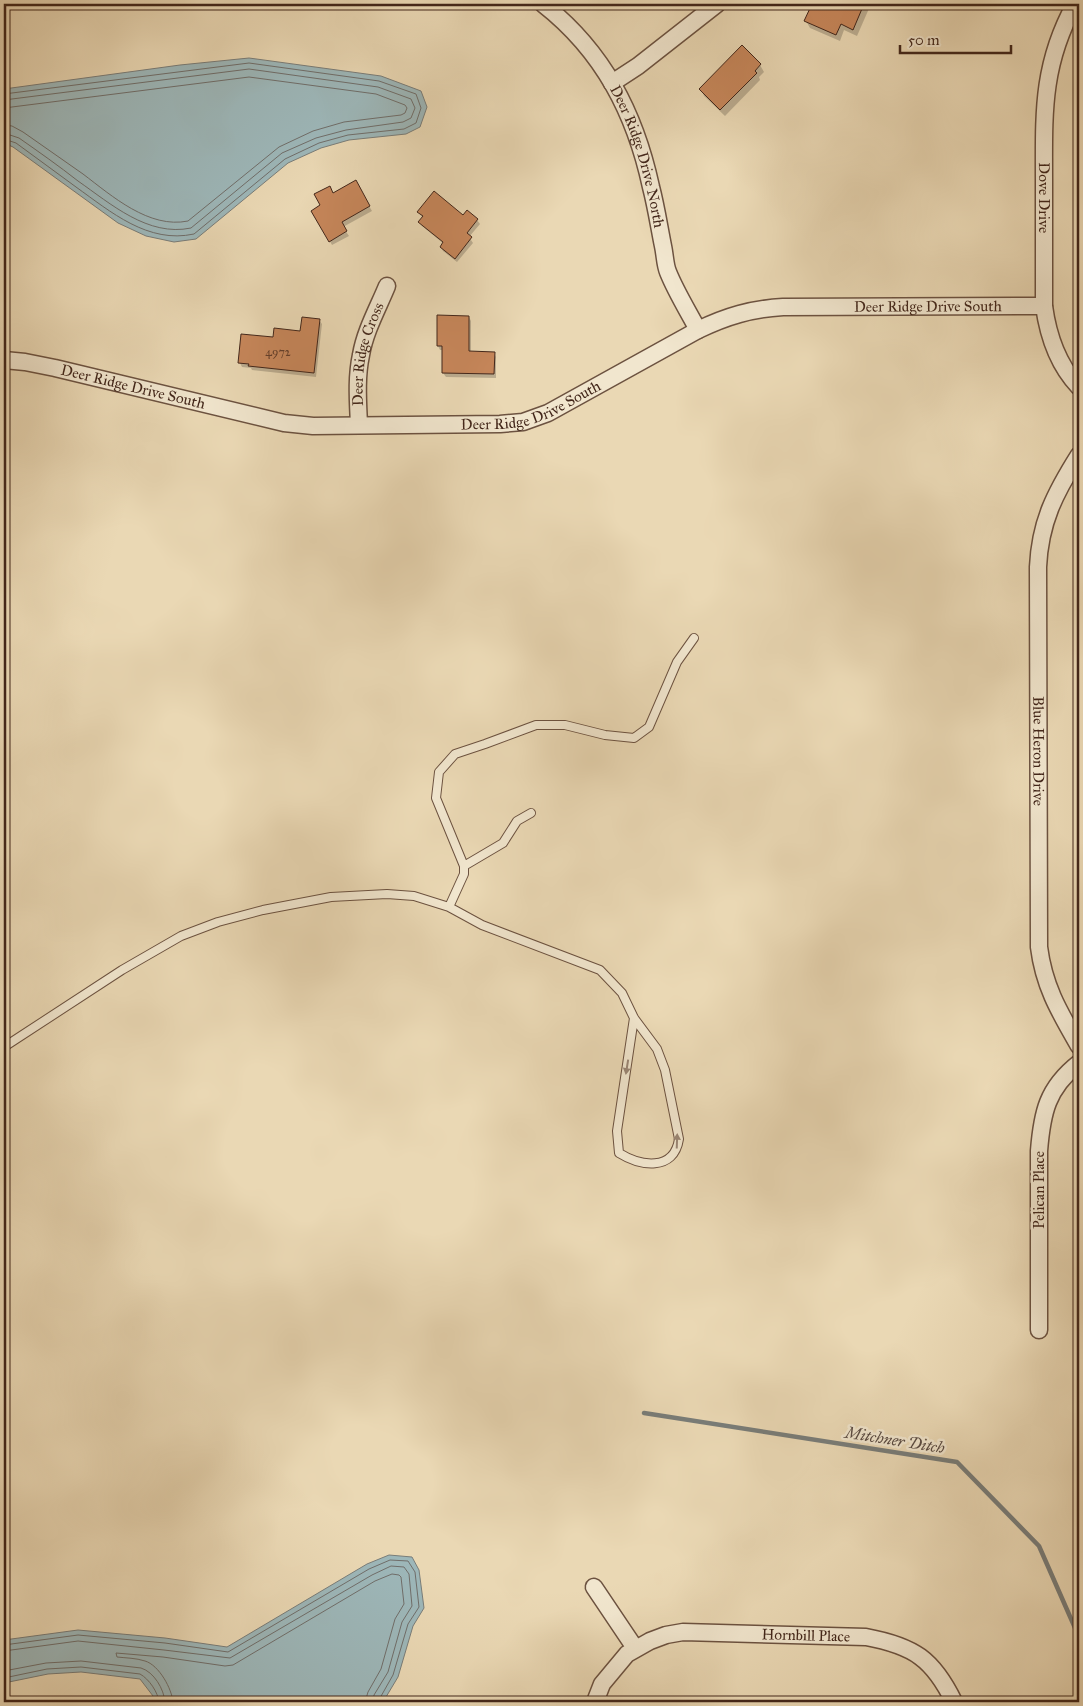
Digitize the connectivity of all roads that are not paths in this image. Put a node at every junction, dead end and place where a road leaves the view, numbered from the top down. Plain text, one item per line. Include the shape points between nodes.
1 (543, 4) edge
2 (717, 4) edge
3 (1075, 4) edge
4 (612, 83) junction
5 (387, 286) dead end
6 (1044, 306) junction
7 (698, 330) junction
8 (4, 360) edge
9 (1079, 387) edge
10 (359, 425) junction
11 (1079, 455) edge
12 (694, 638) dead end
13 (531, 813) dead end
14 (464, 866) junction
15 (449, 906) junction
16 (634, 1018) junction
17 (1079, 1046) edge
18 (4, 1047) edge
19 (1079, 1064) edge
20 (1039, 1330) dead end
21 (594, 1587) dead end
22 (635, 1648) junction
23 (595, 1702) edge
24 (954, 1702) edge

1 - 4 street, Deer Ridge Drive North via 564,20
2 - 4 street
3 - 6 street, Dove Drive via 1058,41 1047,84
4 - 7 street, Deer Ridge Drive North via 640,144 668,271
5 - 10 street, Deer Ridge Cross via 360,356
6 - 7 street, Deer Ridge Drive South via 767,308 736,314
6 - 9 street, Dove Drive via 1055,351
7 - 10 street, Deer Ridge Drive South via 564,406 532,419 500,424
8 - 10 street, Deer Ridge Drive South via 55,368 268,420 313,426
11 - 17 street, Blue Heron Drive via 1052,501 1039,550 1038,934 1048,988
12 - 14 lane via 677,662 649,727 634,738 565,725 536,725 455,754 439,772 436,798
13 - 14 lane via 518,820 503,843
14 - 15 lane via 464,874
15 - 16 lane via 482,925 600,970 622,993
15 - 18 lane via 414,896 358,895 312,900 218,922 181,936
16 -> 16 lane via 617,1131 619,1153 630,1160 665,1162 673,1157 678,1139 666,1070 657,1049
19 - 20 street, Pelican Place via 1052,1094 1041,1124 1038,1151
21 - 22 street
22 - 23 street via 613,1669
22 - 24 street, Hornbill Place via 682,1632 866,1637 897,1644 918,1655 938,1673

